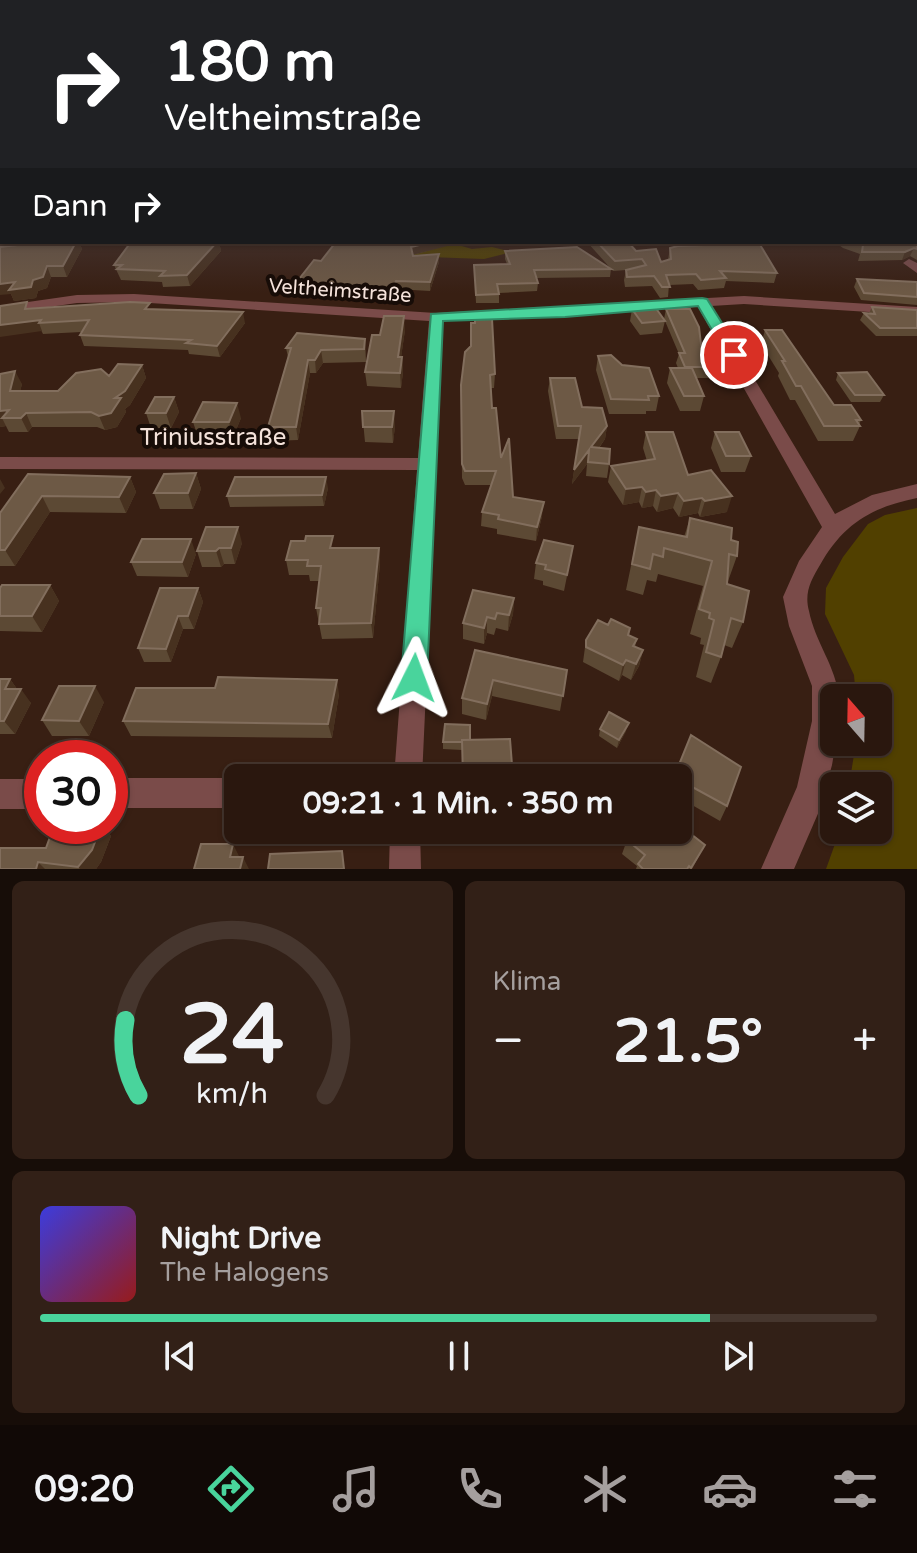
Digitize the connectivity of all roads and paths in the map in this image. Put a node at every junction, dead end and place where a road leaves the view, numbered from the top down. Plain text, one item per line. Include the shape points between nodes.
1 (702, 302) junction
2 (0, 310) edge
3 (917, 311) edge
4 (436, 317) junction
5 (0, 463) edge
6 (427, 464) junction
7 (917, 491) edge
8 (832, 527) junction
9 (409, 764) edge
10 (128, 793) edge
11 (224, 793) edge
12 (0, 794) edge
13 (24, 794) edge
14 (405, 844) edge
15 (405, 869) edge
16 (777, 869) edge

1 - 3 street, Veltheimstraße
1 - 4 street, Veltheimstraße
1 - 8 street
2 - 4 street, Veltheimstraße via 77,299 134,298
4 - 6 street
5 - 6 street, Triniusstraße
6 - 9 street
7 - 8 street via 852,510
8 - 16 street via 798,584 795,599 824,674 826,701 807,801
10 - 11 street
12 - 13 street
14 - 15 street

